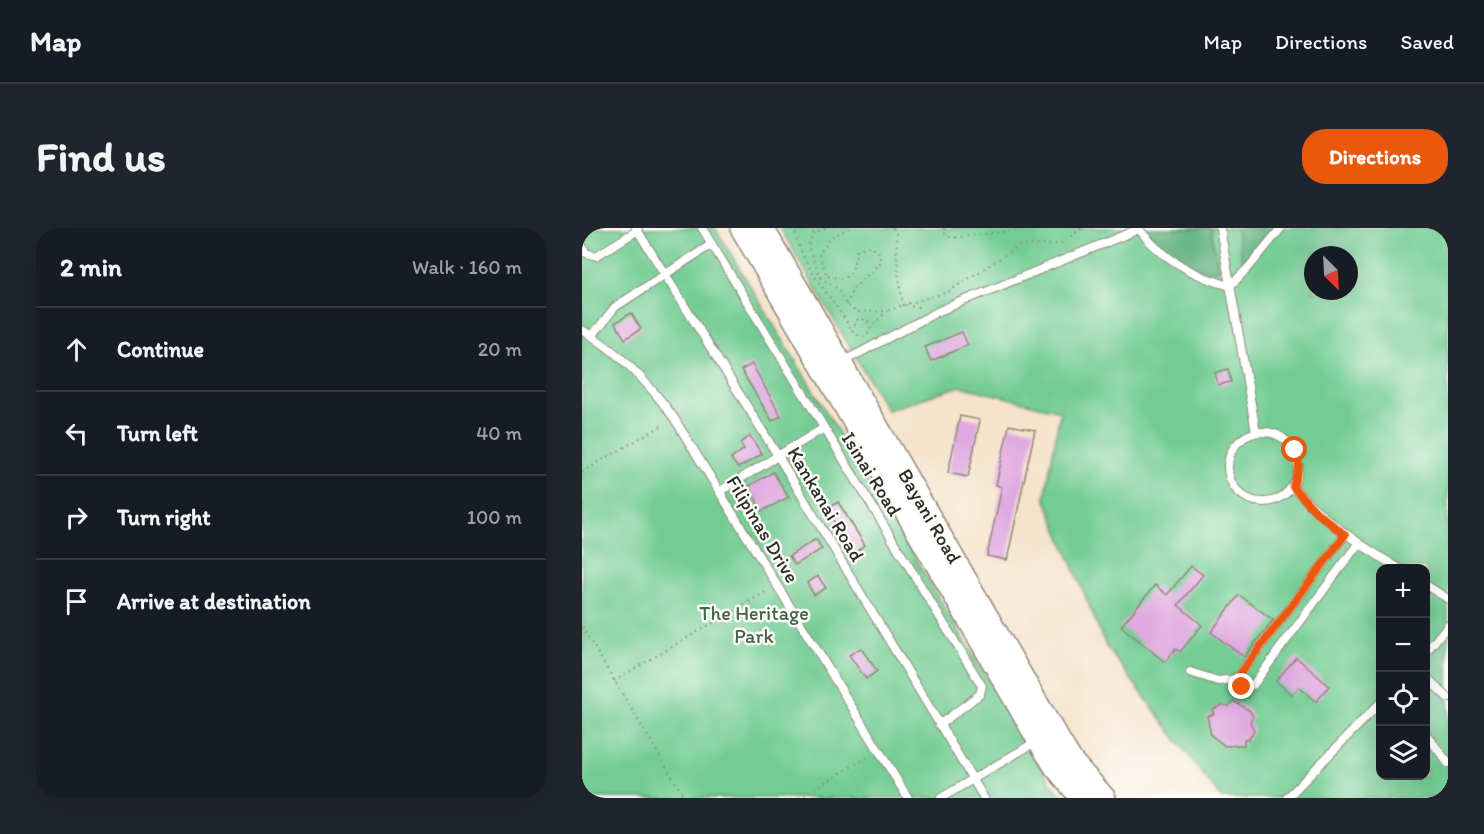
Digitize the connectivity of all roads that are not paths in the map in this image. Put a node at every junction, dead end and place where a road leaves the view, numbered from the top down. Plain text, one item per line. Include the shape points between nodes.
1 (702, 228) edge
2 (741, 228) edge
3 (763, 228) edge
4 (1220, 228) edge
5 (1281, 228) edge
6 (637, 229) edge
7 (1138, 229) edge
8 (712, 244) junction
9 (582, 246) edge
10 (666, 274) junction
11 (1230, 286) junction
12 (582, 330) edge
13 (592, 336) junction
14 (841, 363) junction
15 (824, 428) junction
16 (1256, 432) junction
17 (778, 456) junction
18 (1293, 487) junction
19 (720, 491) junction
20 (1345, 535) junction
21 (1358, 544) junction
22 (1391, 564) edge
23 (1430, 588) edge
24 (1448, 599) edge
25 (1448, 625) edge
26 (1430, 646) edge
27 (1190, 672) dead end
28 (1236, 679) junction
29 (1430, 682) edge
30 (1448, 698) edge
31 (1376, 707) edge
32 (939, 725) junction
33 (1039, 739) junction
34 (1430, 740) edge
35 (1448, 763) edge
36 (973, 779) junction
37 (908, 798) edge
38 (941, 798) edge
39 (984, 798) edge
40 (1081, 798) edge
41 (1105, 798) edge
42 (1287, 798) edge

1 - 8 lane, Isinai Road
2 - 33 main road, Bayani Road
3 - 14 main road, Bayani Road
4 - 11 lane
5 - 11 lane
6 - 9 lane via 596,256 586,253
6 - 10 lane, Kankanai Road
7 - 11 lane via 1178,264 1204,279
7 - 14 lane via 939,311
8 - 10 lane
8 - 15 lane, Isinai Road
10 - 13 lane via 615,307
10 - 17 lane, Kankanai Road
11 - 16 lane
12 - 13 lane, Filipinas Drive
13 - 19 lane, Filipinas Drive via 639,374 674,418
14 - 33 main road, Bayani Road
15 - 17 lane
15 - 32 lane, Isinai Road via 982,686 980,694
16 - 18 lane via 1278,435 1291,444 1299,465
16 - 18 lane via 1241,439 1231,452 1228,468 1232,483 1242,496 1257,502 1274,501
17 - 19 lane
17 - 32 lane, Kankanai Road
18 - 20 lane
19 - 37 lane, Filipinas Drive
20 - 21 lane
20 - 28 lane
21 - 22 lane
21 - 28 lane via 1253,686 1242,687
23 - 24 lane
25 - 26 lane
27 - 28 lane via 1218,681
29 - 30 lane
31 - 42 lane
32 - 36 lane, Kankanai Road
33 - 36 lane
33 - 40 main road, Bayani Road via 1055,767
33 - 41 main road, Bayani Road via 1072,761
34 - 35 lane
36 - 38 lane
36 - 39 lane, Kankanai Road

